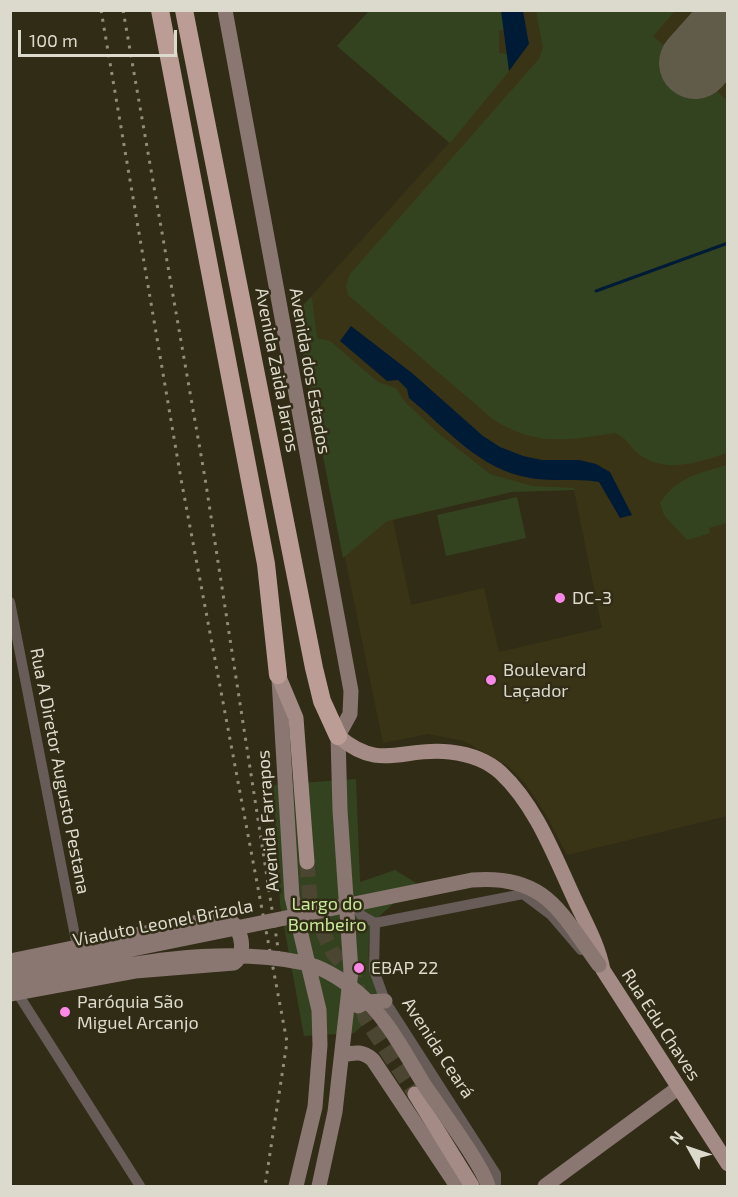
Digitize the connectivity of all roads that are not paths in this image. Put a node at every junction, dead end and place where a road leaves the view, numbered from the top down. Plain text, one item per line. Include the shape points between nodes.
1 (160, 10) edge
2 (184, 10) edge
3 (225, 10) edge
4 (10, 602) edge
5 (278, 675) junction
6 (338, 736) junction
7 (307, 862) tunnel mouth
8 (344, 887) junction
9 (375, 923) junction
10 (77, 946) junction
11 (10, 961) edge
12 (601, 968) junction
13 (10, 974) edge
14 (13, 992) edge
15 (385, 1001) junction
16 (347, 1011) junction
17 (343, 1055) junction
18 (678, 1088) junction
19 (415, 1094) tunnel mouth
20 (728, 1164) edge
21 (140, 1186) edge
22 (296, 1186) edge
23 (319, 1186) edge
24 (457, 1186) edge
25 (472, 1186) edge
26 (488, 1186) edge
27 (496, 1186) edge
28 (545, 1186) edge

1 - 5 highway via 266,564
2 - 6 highway, Avenida Zaida Jarros via 314,668 322,701
3 - 6 main road, Avenida dos Estados via 348,671 350,714
4 - 10 street, Rua A Diretor Augusto Pestana
5 - 7 main road, Avenida Farrapos via 296,718
5 - 22 main road, Avenida Farrapos via 292,897 319,1022 315,1107
6 - 8 main road
6 - 12 main road via 355,749 375,756 452,752 488,763 499,771 521,794 536,819 599,952
8 - 9 street via 361,915
8 - 16 main road via 351,971
9 - 12 street, Rua Edu Chaves via 523,894 551,915 589,960
9 - 15 street, Avenida Ceará via 374,970
10 - 11 main road
10 - 14 main road via 222,917 236,926 242,949 234,963 135,971
12 - 13 main road, Viaduto Leonel Brizola, bridge via 543,894 522,883 498,878 472,880
12 - 18 main road, Rua Edu Chaves
14 - 21 street
14 - 26 main road, Viaduto Leonel Brizola, bridge via 127,965 209,957 306,963 357,992 381,1018
15 - 16 main road via 366,1002
15 - 27 street, Avenida Ceará via 496,1174
16 - 17 main road
17 - 23 main road
17 - 24 main road via 365,1053 373,1060
18 - 20 main road, Rua Edu Chaves
18 - 28 main road
19 - 25 main road

